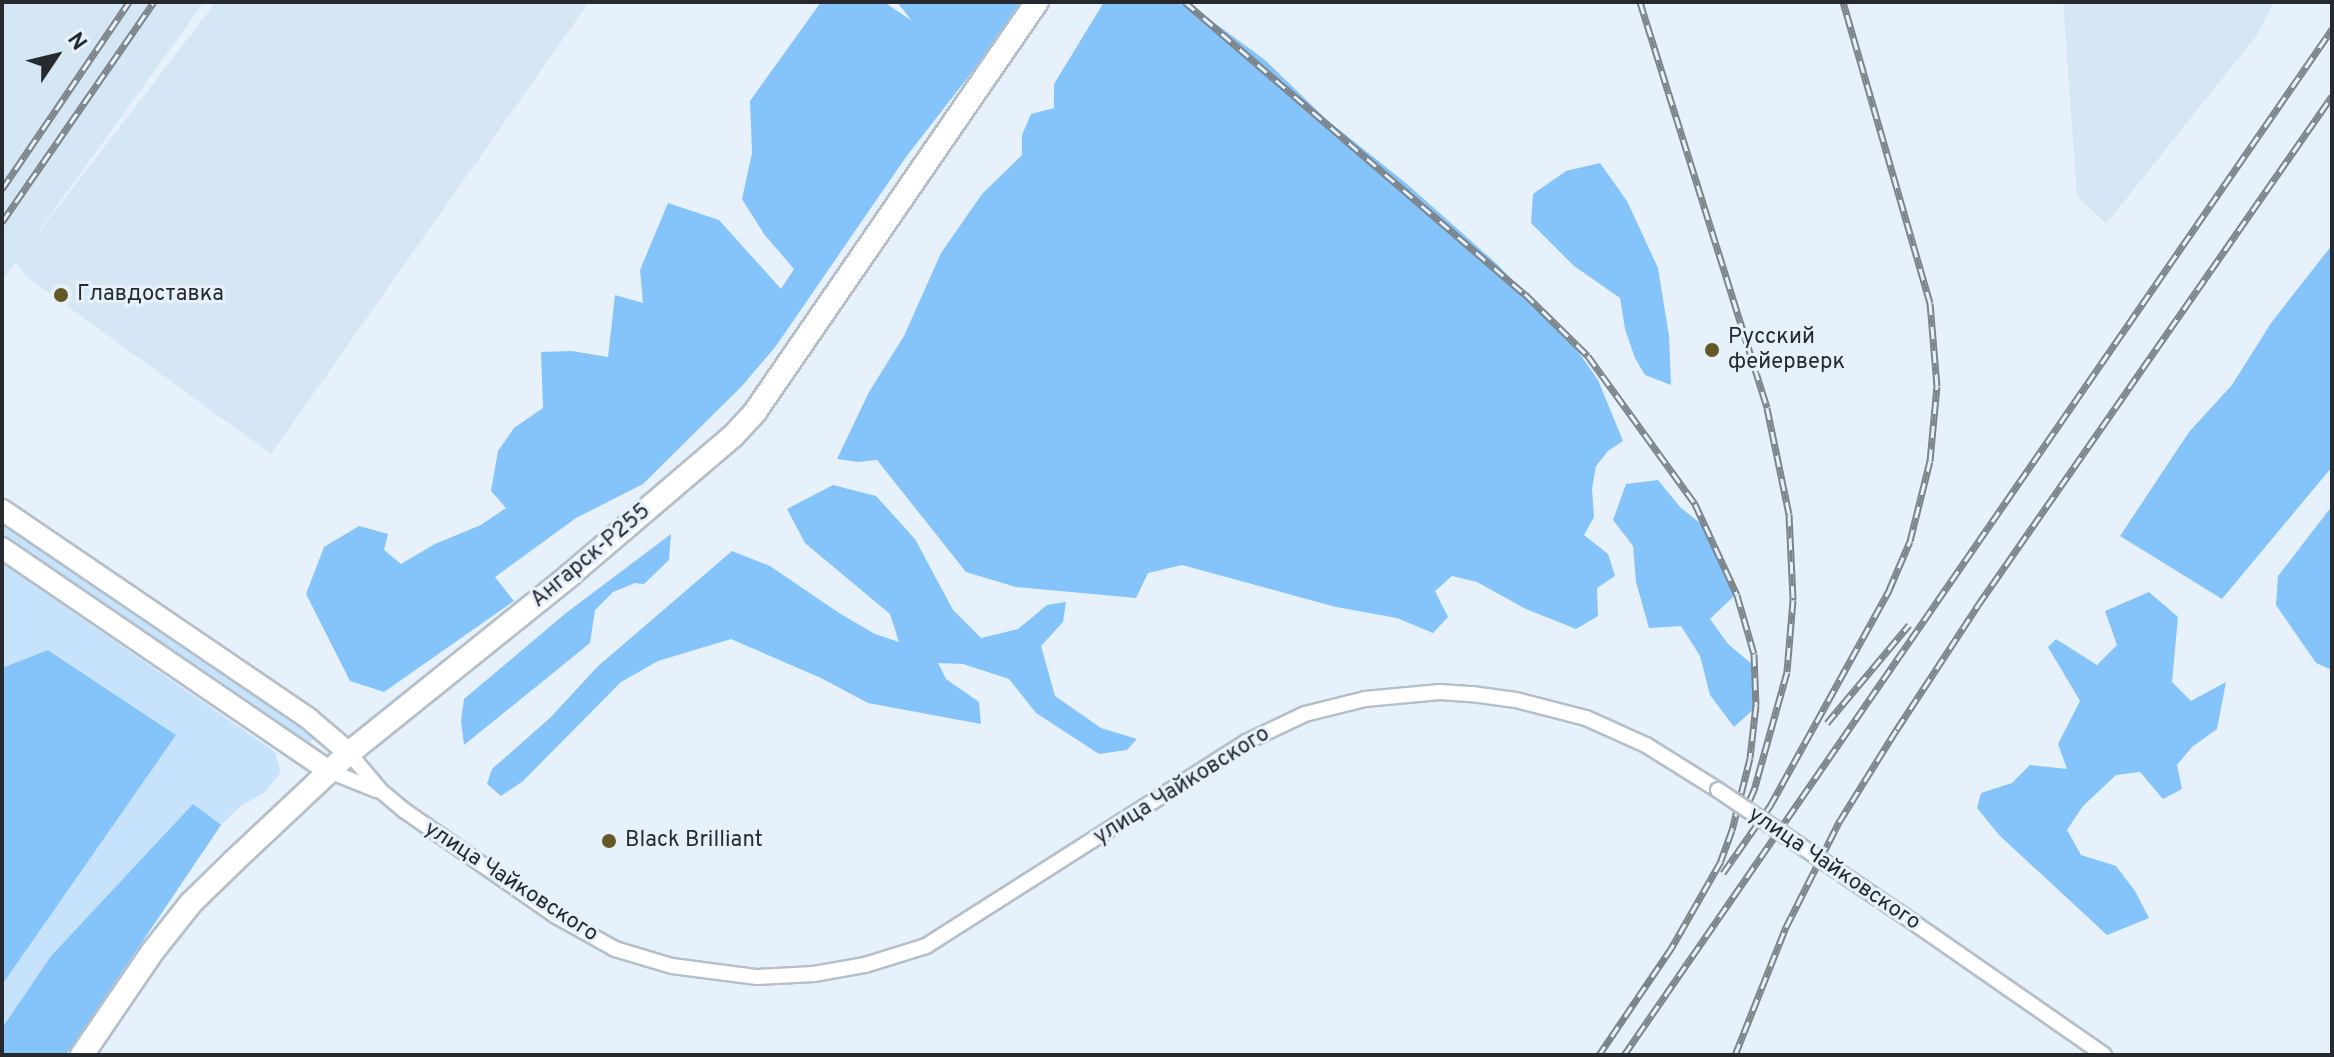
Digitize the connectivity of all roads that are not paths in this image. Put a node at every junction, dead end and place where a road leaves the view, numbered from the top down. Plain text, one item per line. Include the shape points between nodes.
1 (1037, 2) edge
2 (2, 510) edge
3 (2, 548) edge
4 (349, 753) junction
5 (329, 771) junction
6 (381, 791) junction
7 (82, 1055) edge
8 (2104, 1055) edge

1 - 4 main road, Ангарск-Р255 via 779,382 740,428 570,575
2 - 4 main road, улица Чайковского via 309,719
3 - 5 main road, улица Чайковского
4 - 5 main road, Ангарск-Р255
4 - 6 street, улица Чайковского
5 - 6 street, улица Чайковского
5 - 7 main road, Ангарск-Р255 via 191,903
6 - 8 street, улица Чайковского, bridge via 556,916 615,949 672,966 757,977 814,974 926,946 1246,742 1305,714 1365,699 1440,692 1516,700 1574,715 1646,745

